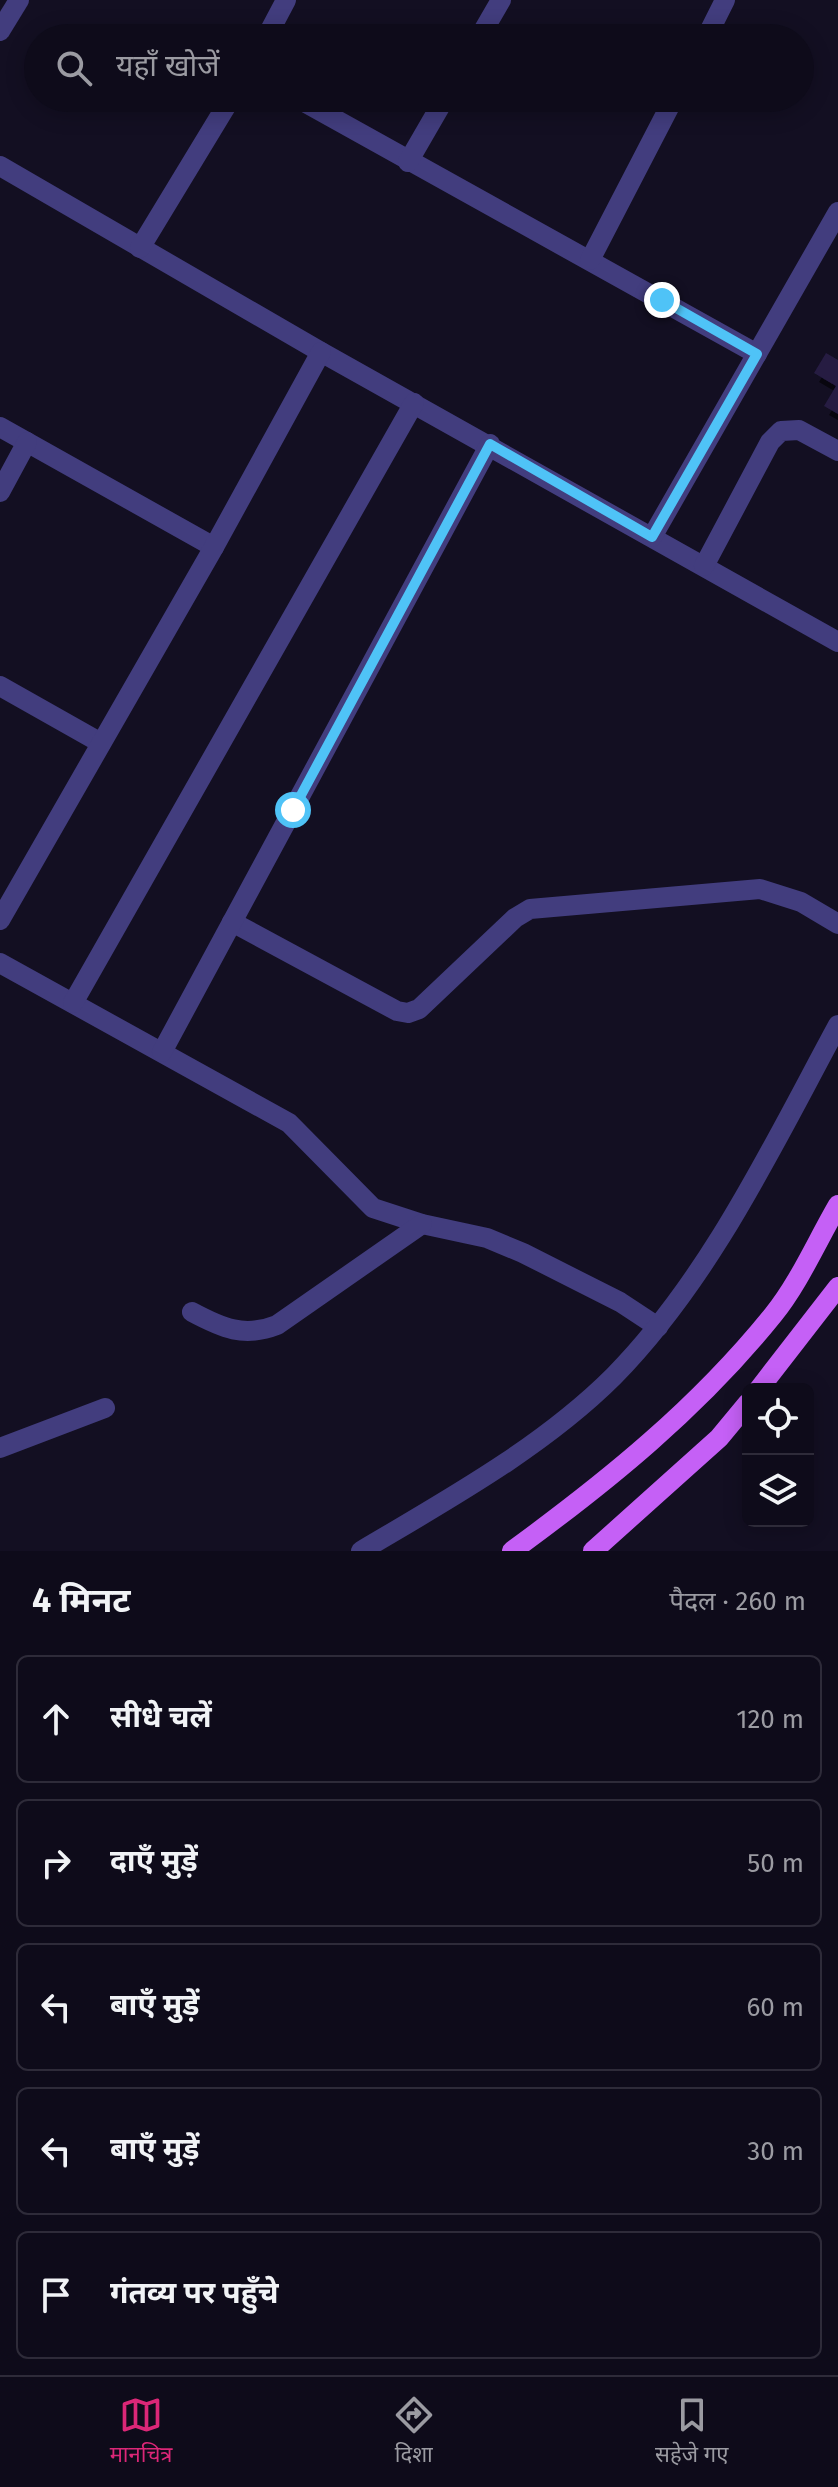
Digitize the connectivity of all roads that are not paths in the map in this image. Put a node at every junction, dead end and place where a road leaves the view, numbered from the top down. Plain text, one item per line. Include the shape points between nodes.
1 (286, 0) edge
2 (501, 0) edge
3 (725, 0) edge
4 (12, 3) edge
5 (273, 24) edge
6 (487, 24) edge
7 (713, 24) edge
8 (0, 31) edge
9 (223, 112) edge
10 (321, 112) edge
11 (437, 112) edge
12 (667, 112) edge
13 (408, 162) junction
14 (0, 166) edge
15 (838, 212) edge
16 (140, 248) junction
17 (590, 260) junction
18 (321, 352) junction
19 (757, 354) junction
20 (414, 403) junction
21 (0, 427) edge
22 (27, 442) junction
23 (490, 444) junction
24 (838, 451) edge
25 (0, 492) edge
26 (652, 537) junction
27 (214, 547) junction
28 (704, 566) junction
29 (838, 642) edge
30 (0, 686) edge
31 (101, 743) junction
32 (0, 920) edge
33 (232, 922) junction
34 (838, 924) edge
35 (0, 963) edge
36 (73, 1003) junction
37 (838, 1025) edge
38 (162, 1052) junction
39 (838, 1205) edge
40 (422, 1224) junction
41 (838, 1287) edge
42 (192, 1312) dead end
43 (658, 1327) junction
44 (764, 1383) edge
45 (105, 1408) dead end
46 (742, 1410) edge
47 (0, 1448) edge
48 (361, 1551) edge
49 (512, 1551) edge
50 (593, 1551) edge

1 - 5 street
2 - 6 street
3 - 7 street
4 - 8 street
9 - 16 street
10 - 13 street
11 - 13 street
12 - 17 street
13 - 17 street
14 - 16 street
15 - 19 street
16 - 18 street
17 - 19 street
18 - 20 street
18 - 27 street
19 - 26 street
20 - 23 street
20 - 36 street
21 - 22 street
22 - 25 street
22 - 27 street
23 - 26 street
23 - 33 street
24 - 28 street via 799,430 781,431 770,442
26 - 28 street
27 - 31 street
28 - 29 street
30 - 31 street
31 - 32 street
33 - 34 street via 408,1013 419,1009 530,909 760,889 801,902
33 - 38 street
35 - 36 street
36 - 38 street
37 - 43 street via 699,1272
38 - 40 street via 289,1123 373,1208
39 - 49 main road via 775,1313 692,1407 595,1491
40 - 42 street via 277,1325 260,1331 223,1328
40 - 43 street via 487,1238 523,1253
41 - 44 main road
43 - 48 street via 588,1400 541,1436
45 - 47 street
46 - 50 main road via 719,1438

